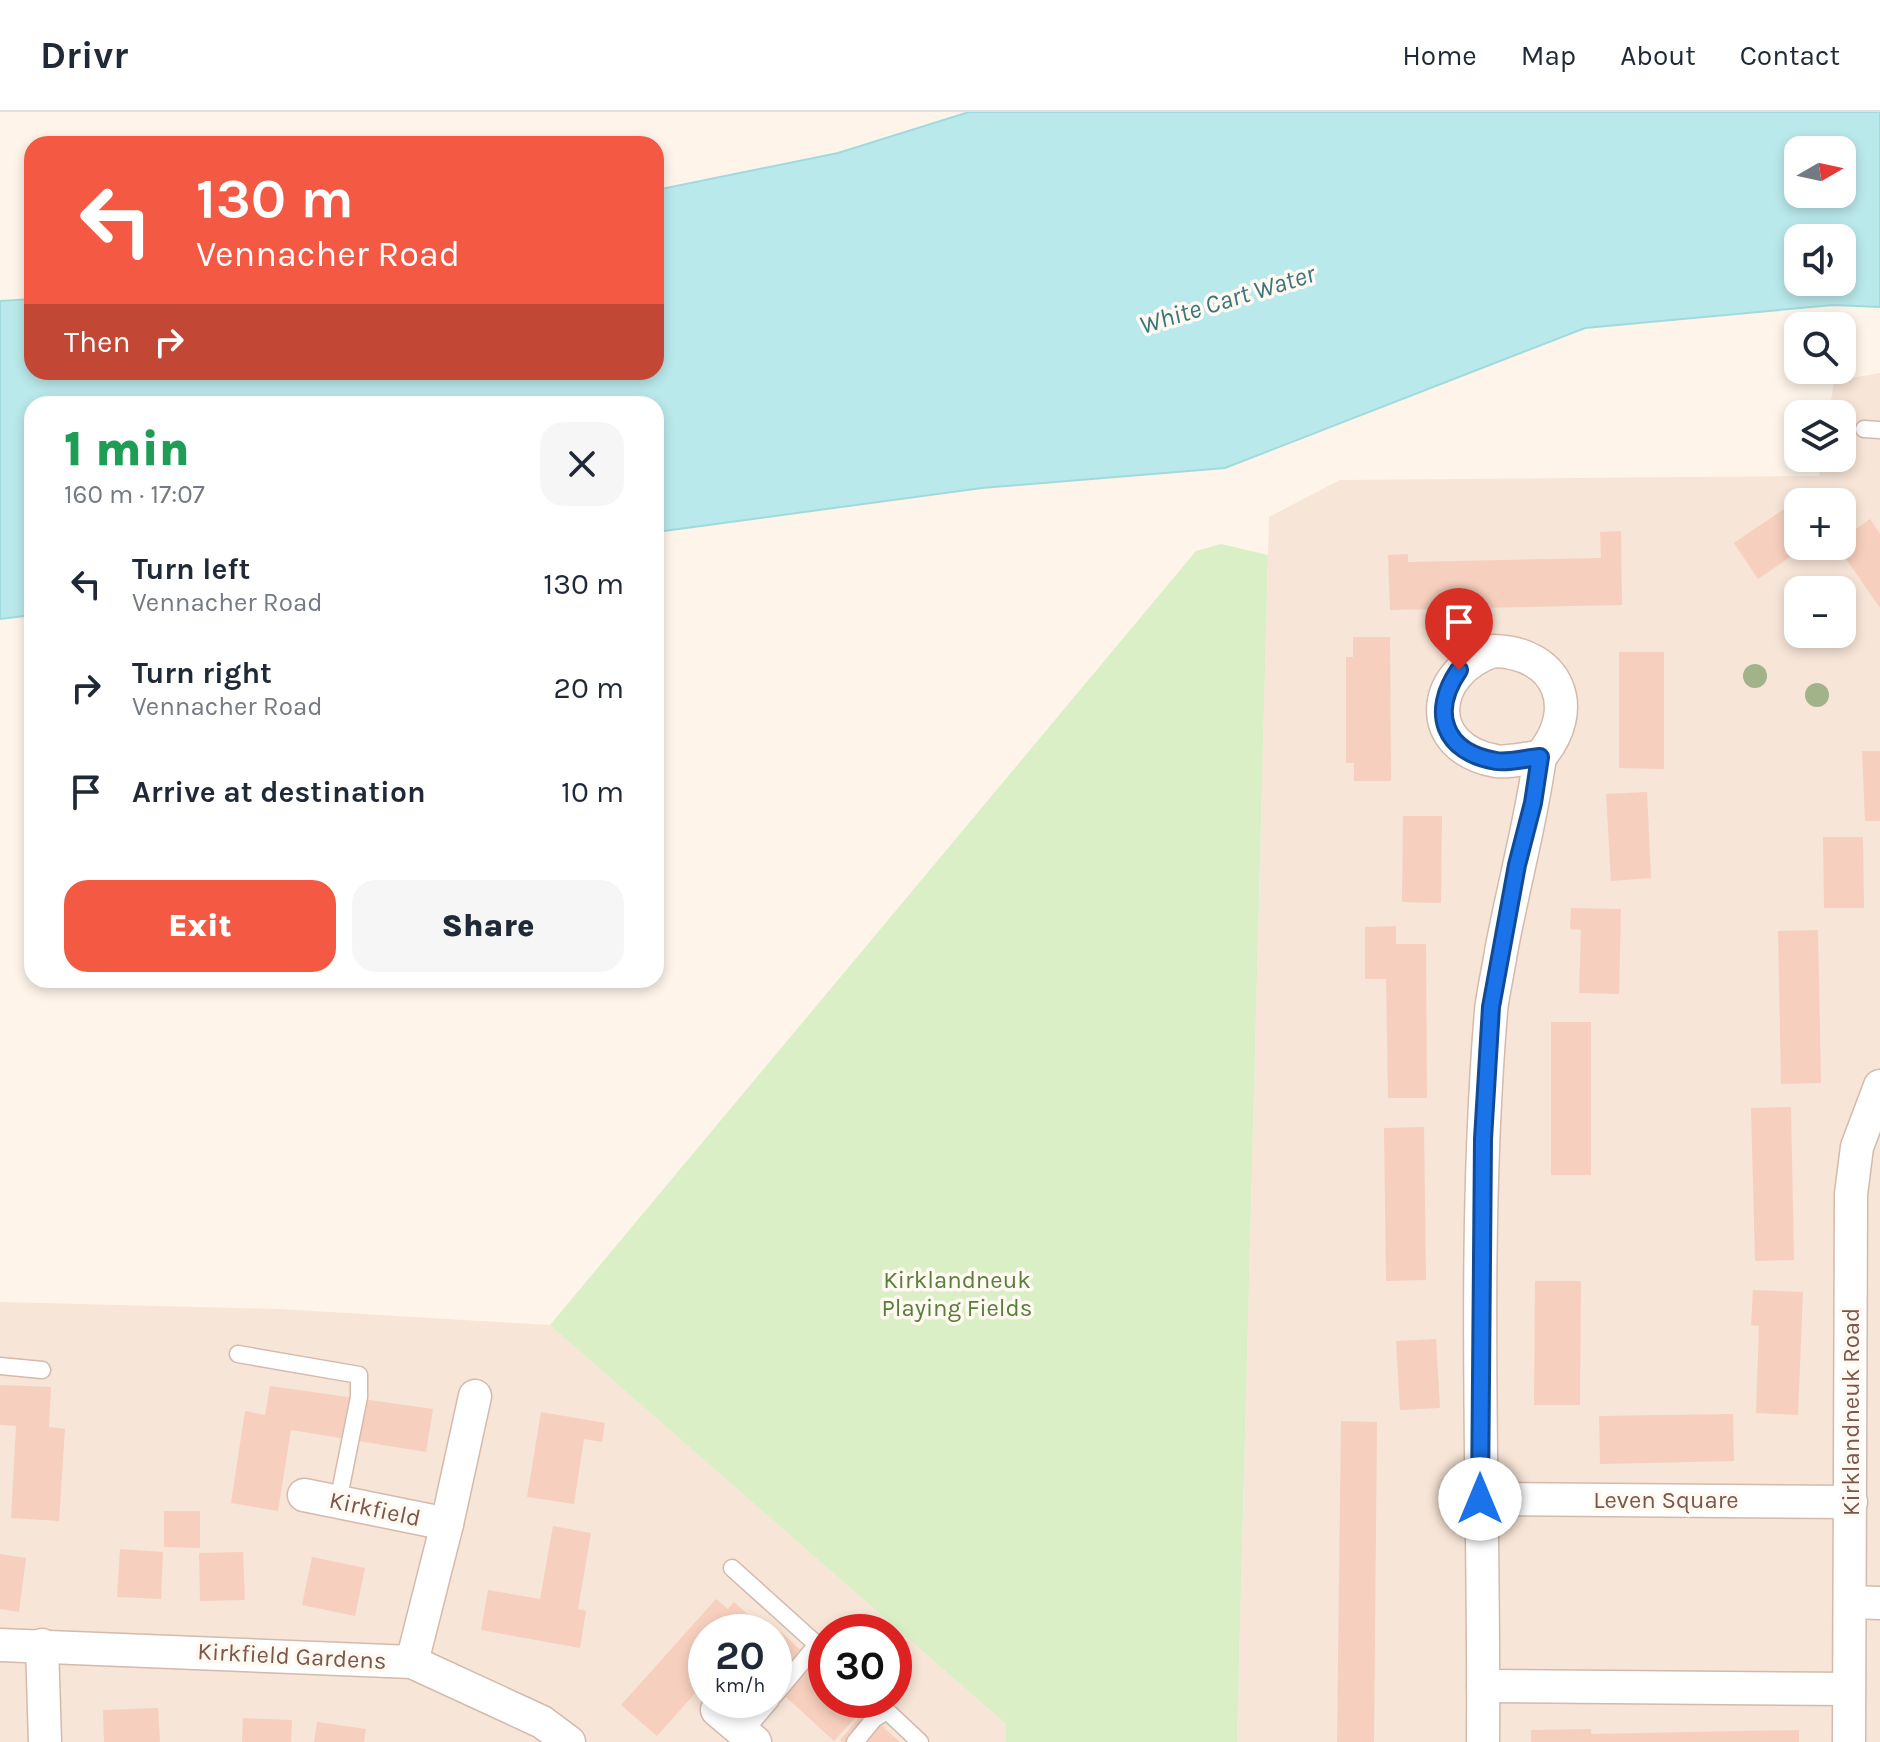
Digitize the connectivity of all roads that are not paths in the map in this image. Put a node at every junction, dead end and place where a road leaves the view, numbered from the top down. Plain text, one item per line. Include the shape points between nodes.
1 (1540, 757) dead end
2 (1880, 1086) edge
3 (1868, 1148) edge
4 (238, 1354) dead end
5 (0, 1366) edge
6 (42, 1370) dead end
7 (475, 1396) dead end
8 (304, 1495) dead end
9 (1480, 1499) junction
10 (338, 1502) junction
11 (1851, 1502) junction
12 (447, 1524) junction
13 (732, 1568) dead end
14 (1865, 1603) edge
15 (783, 1614) edge
16 (792, 1622) edge
17 (0, 1645) edge
18 (42, 1645) junction
19 (412, 1662) junction
20 (792, 1674) edge
21 (1483, 1686) junction
22 (1849, 1689) junction
23 (726, 1718) edge
24 (760, 1718) edge
25 (749, 1737) edge
26 (45, 1742) edge
27 (569, 1742) edge
28 (855, 1742) edge
29 (920, 1742) edge
30 (1483, 1742) edge
31 (1849, 1742) edge

1 - 9 street via 1491,1007 1483,1139
2 - 3 street, Kirklandneuk Road
3 - 11 street, Kirklandneuk Road via 1851,1194
4 - 10 lane via 359,1375
5 - 6 lane
7 - 12 street, Kirkfield Gardens
8 - 10 street, Kirkfield
9 - 11 street, Leven Square
9 - 21 street
10 - 12 street, Kirkfield
11 - 14 street, Kirklandneuk Road
12 - 19 street, Kirkfield Gardens
13 - 15 lane
14 - 22 street, Kirklandneuk Road
16 - 20 lane via 814,1648
17 - 18 street, Kirkfield Gardens
18 - 19 street, Kirkfield Gardens
18 - 26 street
19 - 27 street via 542,1722
21 - 22 street
21 - 30 street
22 - 31 street, Kirklandneuk Road
23 - 25 street
24 - 25 lane
28 - 29 lane via 887,1711

